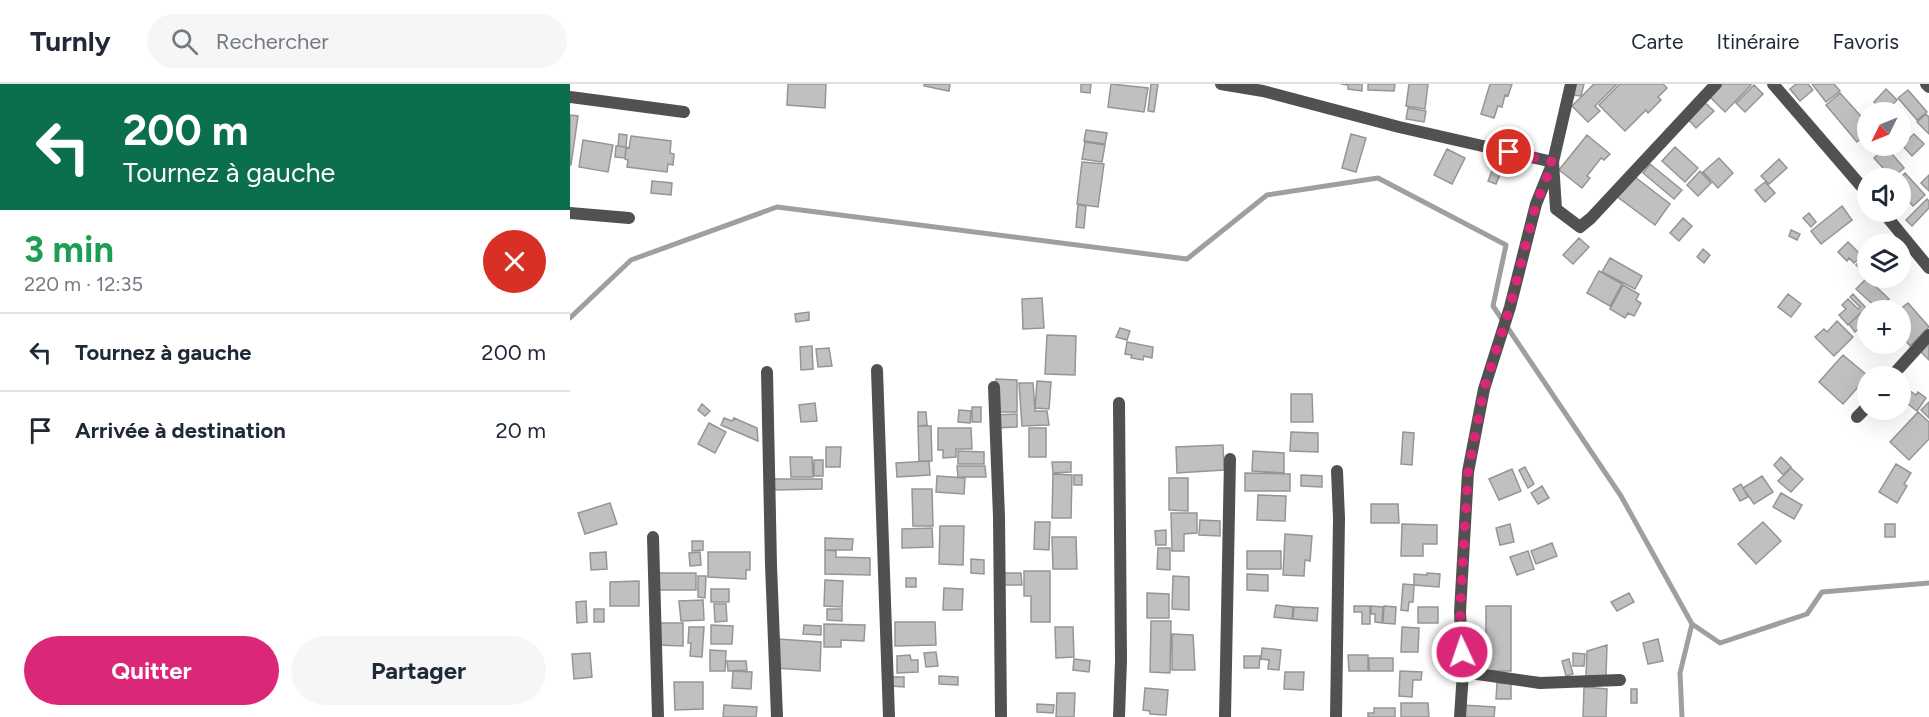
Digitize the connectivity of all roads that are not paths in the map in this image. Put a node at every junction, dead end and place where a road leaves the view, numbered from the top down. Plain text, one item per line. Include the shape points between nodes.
1 (1221, 84) edge
2 (1571, 84) edge
3 (1716, 84) edge
4 (1773, 84) edge
5 (1926, 84) edge
6 (1929, 87) edge
7 (570, 97) edge
8 (684, 112) dead end
9 (1553, 162) junction
10 (1857, 181) edge
11 (570, 213) edge
12 (629, 218) dead end
13 (1891, 222) edge
14 (1929, 268) edge
15 (1929, 335) edge
16 (1901, 366) edge
17 (877, 370) dead end
18 (767, 372) dead end
19 (994, 387) dead end
20 (1119, 403) dead end
21 (1230, 459) dead end
22 (1337, 471) dead end
23 (653, 537) dead end
24 (1463, 672) junction
25 (1620, 680) dead end
26 (658, 717) edge
27 (777, 717) edge
28 (889, 717) edge
29 (1001, 717) edge
30 (1119, 717) edge
31 (1225, 717) edge
32 (1336, 717) edge
33 (1460, 717) edge

1 - 9 street
2 - 9 street
3 - 9 street via 1580,227 1556,209
4 - 10 street
5 - 6 street
7 - 8 street
9 - 24 street via 1536,204 1484,389 1468,472 1460,612
11 - 12 street
13 - 14 street
15 - 16 street
17 - 28 street
18 - 27 street
19 - 29 street
20 - 30 street
21 - 31 street
22 - 32 street
23 - 26 street
24 - 25 street via 1540,683
24 - 33 street

